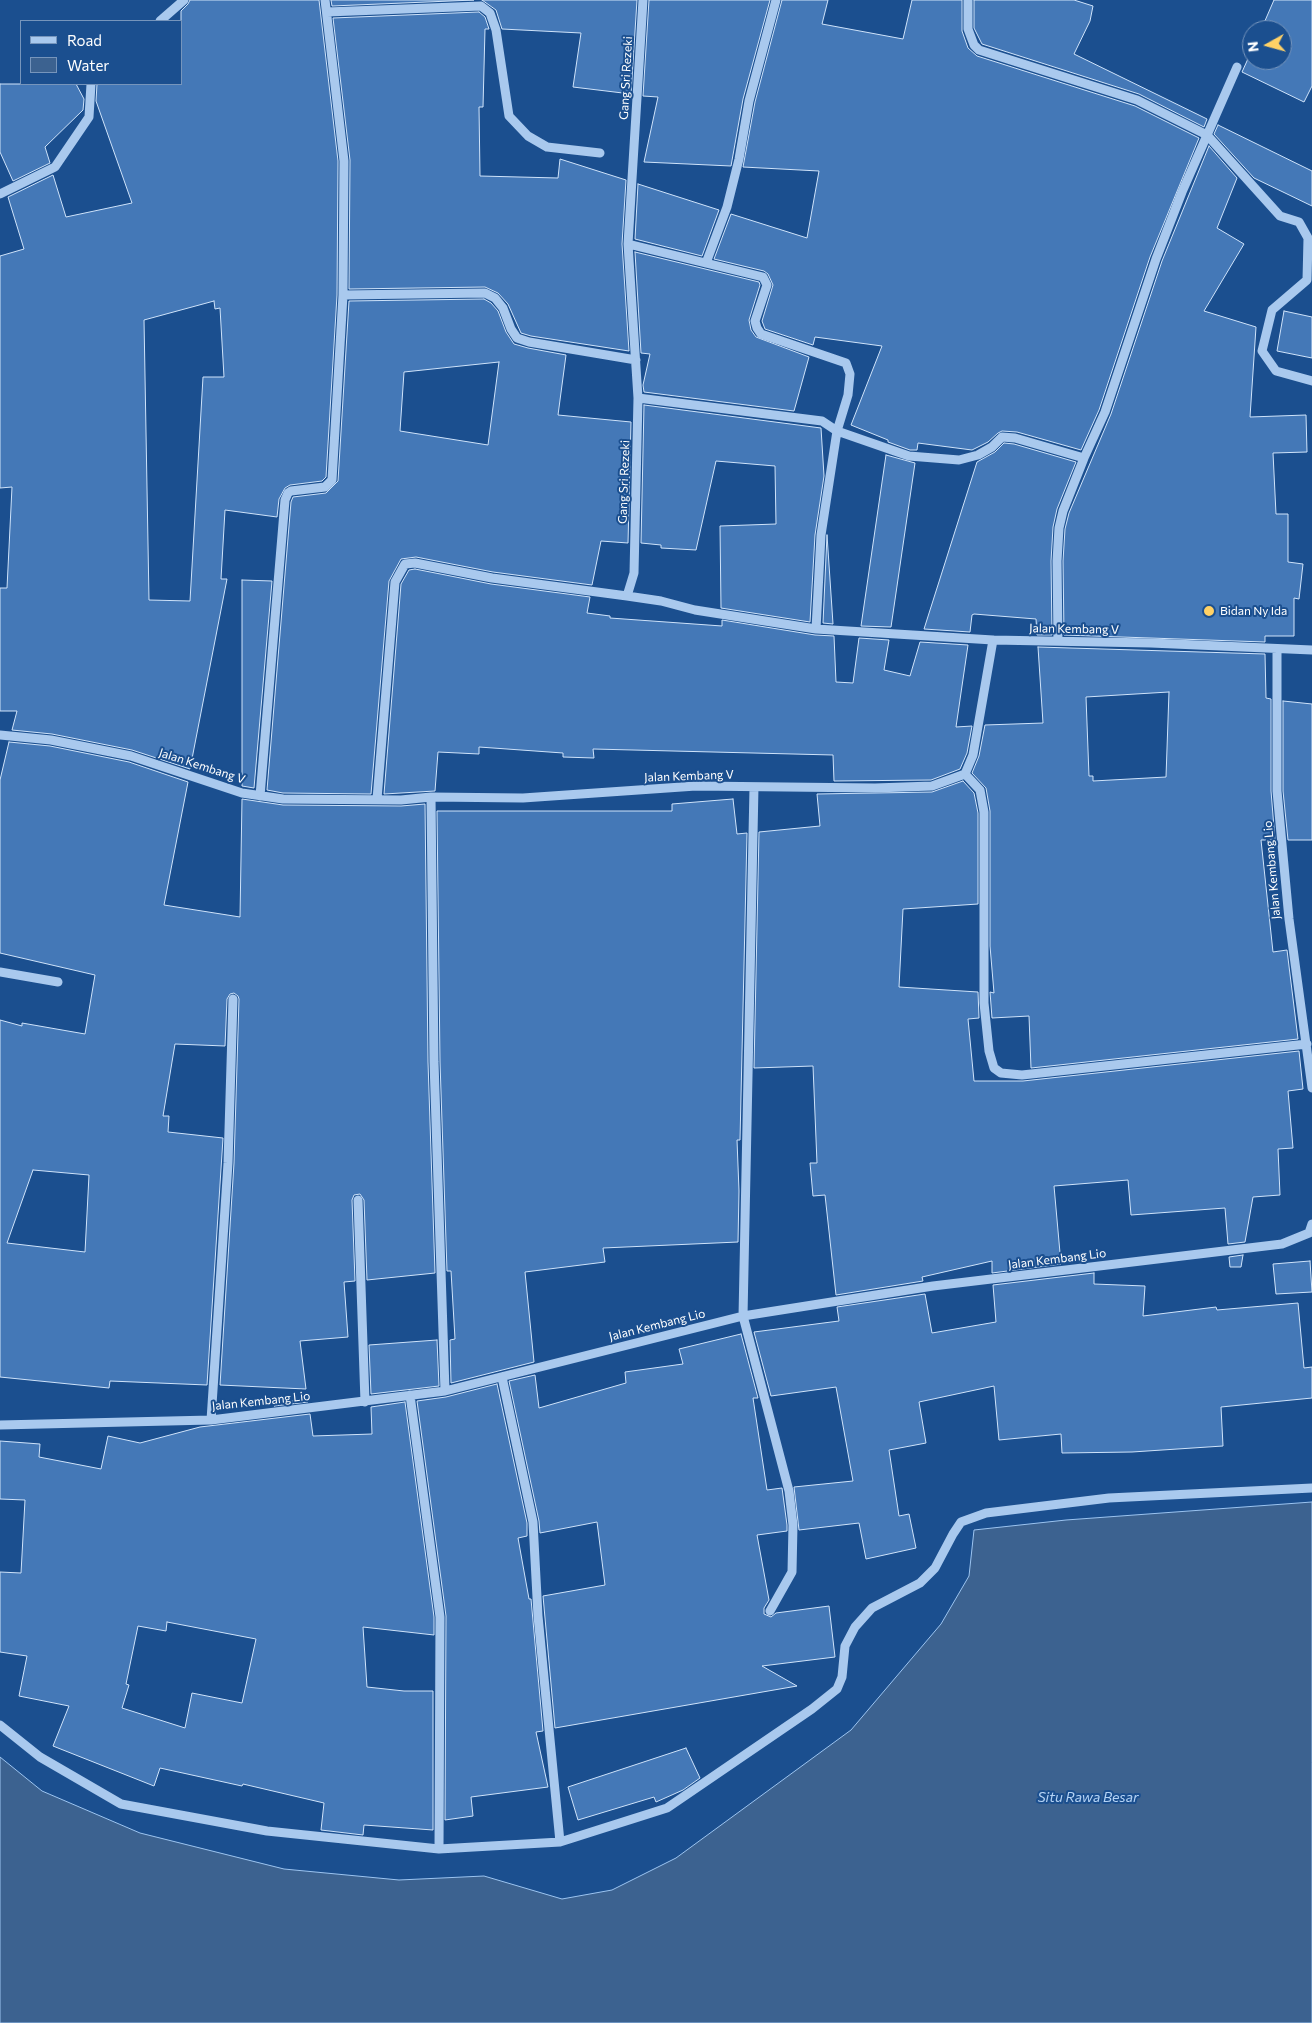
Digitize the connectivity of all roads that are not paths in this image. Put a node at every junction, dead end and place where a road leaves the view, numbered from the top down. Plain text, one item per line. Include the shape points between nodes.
1 (184, 0) edge
2 (325, 0) edge
3 (643, 0) edge
4 (776, 0) edge
5 (968, 0) edge
6 (327, 12) junction
7 (161, 20) edge
8 (1237, 67) dead end
9 (91, 85) edge
10 (1207, 135) junction
11 (600, 153) dead end
12 (0, 194) edge
13 (628, 244) junction
14 (706, 263) junction
15 (343, 295) junction
16 (636, 360) junction
17 (1312, 381) edge
18 (638, 398) junction
19 (837, 431) junction
20 (1084, 458) junction
21 (627, 596) junction
22 (816, 629) junction
23 (993, 640) junction
24 (1058, 641) junction
25 (1277, 649) junction
26 (1312, 650) edge
27 (0, 735) edge
28 (965, 774) junction
29 (754, 787) junction
30 (260, 796) junction
31 (431, 797) junction
32 (377, 800) junction
33 (0, 972) edge
34 (58, 982) dead end
35 (233, 999) dead end
36 (1307, 1044) junction
37 (1312, 1088) edge
38 (358, 1200) dead end
39 (1312, 1224) edge
40 (743, 1316) junction
41 (502, 1377) junction
42 (445, 1391) junction
43 (410, 1396) junction
44 (365, 1402) junction
45 (211, 1420) junction
46 (0, 1425) edge
47 (1312, 1488) edge
48 (770, 1611) dead end
49 (0, 1725) edge
50 (560, 1842) junction
51 (439, 1849) junction

1 - 7 street
2 - 6 street
3 - 13 street, Gang Sri Rezeki
4 - 14 street via 750,101 739,160
5 - 10 street via 968,29 979,50 1137,100
6 - 11 street via 481,6 490,14 496,30 509,116 528,136 547,147
6 - 15 street via 344,160
8 - 10 street
9 - 12 street via 89,117 55,167
10 - 17 street via 1280,216 1299,222 1308,238 1307,280 1272,310 1262,351 1276,371
10 - 20 street via 1159,251 1105,412
13 - 14 street
13 - 16 street, Gang Sri Rezeki
14 - 19 street via 763,276 767,285 755,321 762,334 846,362 850,374 848,395
15 - 16 street via 485,293 495,298 503,308 517,338
15 - 30 street via 332,480 325,487 291,491 284,507
16 - 18 street, Gang Sri Rezeki
18 - 19 street via 822,421
18 - 21 street, Gang Sri Rezeki via 634,573
19 - 20 street via 909,456 959,460 978,455 1002,437
19 - 22 street via 821,535
20 - 24 street via 1059,528
21 - 22 street
21 - 32 street via 405,564 395,582
22 - 23 street
23 - 24 street, Jalan Kembang V
23 - 28 street via 973,755
24 - 25 street, Jalan Kembang V
25 - 26 street, Jalan Kembang V
25 - 36 street, Jalan Kembang Lio via 1277,791 1289,919
27 - 30 street, Jalan Kembang V via 51,740 131,756
28 - 29 street, Jalan Kembang V via 932,786
28 - 36 street via 980,790 984,812 984,1003 994,1068 1001,1073 1022,1074
29 - 31 street, Jalan Kembang V via 696,786 523,798
29 - 40 street
30 - 32 street, Jalan Kembang V
31 - 32 street, Jalan Kembang V
31 - 42 street via 434,1062
33 - 34 street
35 - 45 street via 228,1163
36 - 37 street, Jalan Kembang Lio
38 - 44 street
39 - 40 street, Jalan Kembang Lio via 1309,1233 1282,1244 933,1286
40 - 41 street, Jalan Kembang Lio
40 - 48 street via 789,1491 793,1525 792,1572
41 - 42 street, Jalan Kembang Lio
41 - 50 street via 533,1522 538,1616
42 - 43 street, Jalan Kembang Lio
43 - 44 street, Jalan Kembang Lio
43 - 51 street via 440,1617
44 - 45 street, Jalan Kembang Lio
45 - 46 street, Jalan Kembang Lio
47 - 50 street via 1109,1498 986,1513 961,1522 935,1568 920,1582 872,1608 855,1627 845,1646 842,1677 837,1689 812,1709 666,1808
49 - 51 street via 40,1757 122,1804 266,1832
50 - 51 street

